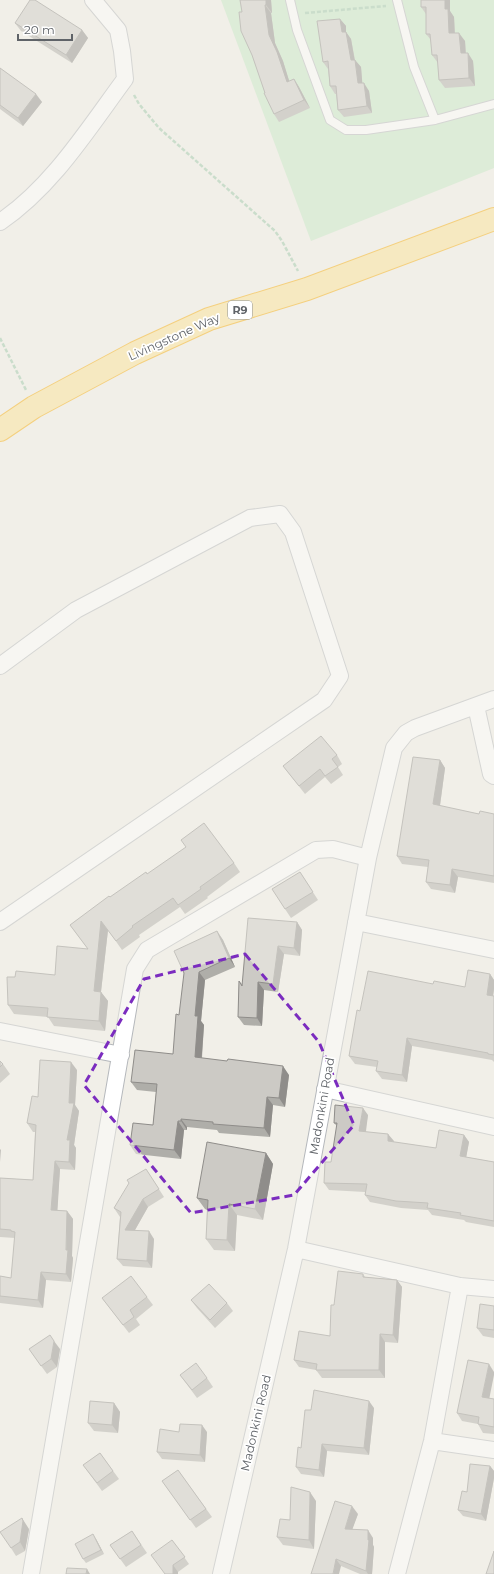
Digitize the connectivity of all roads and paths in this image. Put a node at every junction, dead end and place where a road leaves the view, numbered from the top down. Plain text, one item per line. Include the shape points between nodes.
1 (93, 0) edge
2 (290, 0) edge
3 (398, 2) edge
4 (297, 30) junction
5 (125, 80) junction
6 (494, 104) edge
7 (436, 120) junction
8 (494, 219) edge
9 (0, 222) edge
10 (307, 289) junction
11 (0, 338) edge
12 (34, 408) junction
13 (0, 430) edge
14 (0, 666) edge
15 (494, 699) edge
16 (476, 706) junction
17 (494, 776) edge
18 (368, 858) junction
19 (0, 922) edge
20 (356, 922) junction
21 (494, 950) edge
22 (0, 1031) edge
23 (121, 1055) junction
24 (325, 1089) junction
25 (494, 1127) edge
26 (296, 1249) junction
27 (460, 1286) junction
28 (494, 1289) edge
29 (432, 1441) junction
30 (494, 1450) edge
31 (31, 1574) edge
32 (221, 1574) edge
33 (397, 1574) edge

1 - 5 street via 118,30
2 - 4 lane
3 - 4 path via 298,13
3 - 7 lane via 414,67
4 - 7 lane via 330,120 346,130 366,130
5 - 9 street via 48,181
5 - 10 path via 139,104 159,128 275,231
6 - 7 lane
8 - 10 highway, Livingstone Way / R9
10 - 12 highway, Livingstone Way / R9 via 209,319 135,353
11 - 12 path
12 - 13 highway, Livingstone Way / R9
14 - 19 street via 76,610 250,518 280,514 293,532 340,676 324,700
15 - 16 street, Madonkini Road
16 - 17 street via 491,774
16 - 18 street, Madonkini Road via 406,733 394,748
18 - 20 street, Madonkini Road
18 - 23 street via 333,849 316,850 147,950 135,969
20 - 21 street
20 - 24 street, Madonkini Road
22 - 23 street
23 - 31 street
24 - 25 street
24 - 26 street, Madonkini Road
26 - 27 street
26 - 32 street, Madonkini Road
27 - 28 street
27 - 29 street
29 - 30 street
29 - 33 street

